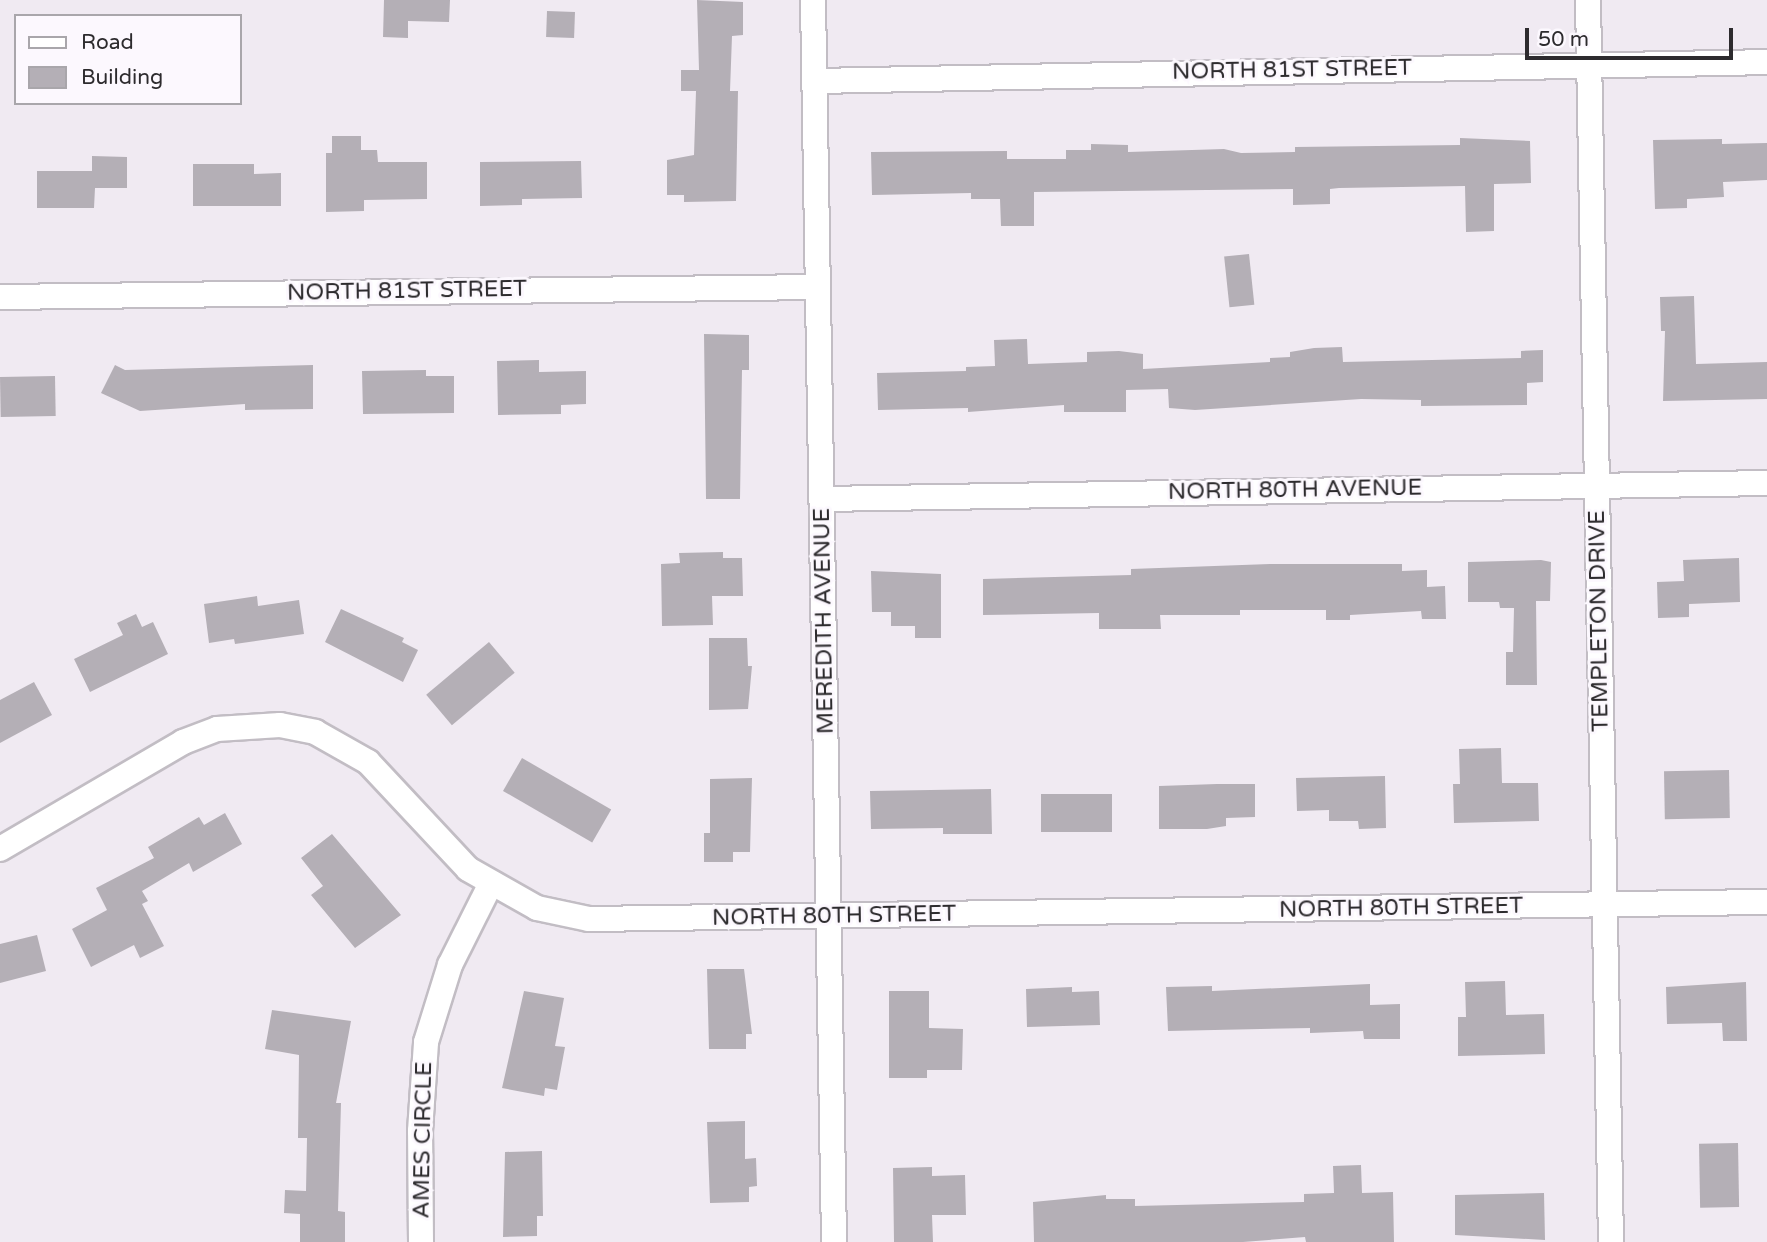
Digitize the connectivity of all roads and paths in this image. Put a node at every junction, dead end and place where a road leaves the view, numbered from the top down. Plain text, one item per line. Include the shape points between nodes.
1 (813, 0) edge
2 (1588, 0) edge
3 (1767, 62) edge
4 (1589, 65) junction
5 (816, 81) junction
6 (814, 287) junction
7 (0, 297) edge
8 (1767, 482) edge
9 (1597, 485) junction
10 (823, 499) junction
11 (0, 849) edge
12 (491, 883) junction
13 (1767, 902) edge
14 (1604, 905) junction
15 (829, 916) junction
16 (421, 1242) edge
17 (834, 1242) edge
18 (1611, 1242) edge

1 - 5 street, MEREDITH AVENUE
2 - 4 street, TEMPLETON DRIVE
3 - 4 street, NORTH 81ST STREET
4 - 5 street, NORTH 81ST STREET
4 - 9 street, TEMPLETON DRIVE
5 - 6 street, MEREDITH AVENUE
6 - 7 street, NORTH 81ST STREET
6 - 10 street, MEREDITH AVENUE
8 - 9 street, NORTH 80TH AVENUE
9 - 10 street, NORTH 80TH AVENUE
9 - 14 street, TEMPLETON DRIVE
10 - 15 street, MEREDITH AVENUE
11 - 12 street, NORTH 80TH STREET via 183,742 217,729 280,724 328,737 368,762 448,851
12 - 15 street, NORTH 80TH STREET via 537,908 589,919
12 - 16 street, AMES CIRCLE via 450,965 426,1042 420,1131
13 - 14 street, NORTH 80TH STREET
14 - 15 street, NORTH 80TH STREET
14 - 18 street, TEMPLETON DRIVE
15 - 17 street, MEREDITH AVENUE

